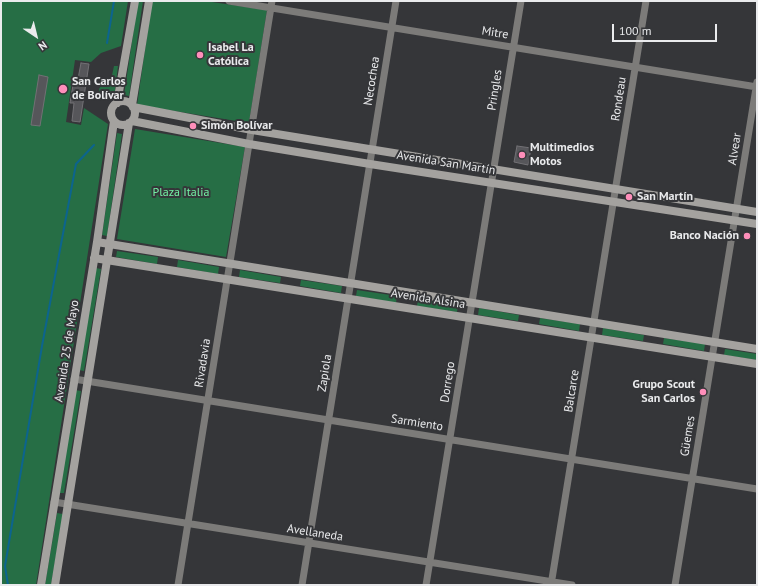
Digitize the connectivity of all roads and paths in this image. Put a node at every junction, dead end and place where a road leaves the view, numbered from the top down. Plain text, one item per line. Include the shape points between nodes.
1 (135, 1) edge
2 (149, 1) edge
3 (229, 1) edge
4 (396, 1) edge
5 (521, 1) edge
6 (646, 1) edge
7 (272, 4) edge
8 (392, 27) junction
9 (513, 47) junction
10 (636, 67) junction
11 (757, 85) edge
12 (117, 103) junction
13 (132, 106) junction
14 (114, 121) junction
15 (130, 122) junction
16 (252, 130) junction
17 (249, 144) junction
18 (372, 150) junction
19 (370, 164) junction
20 (493, 169) junction
21 (491, 182) junction
22 (616, 189) junction
23 (614, 201) junction
24 (736, 208) junction
25 (757, 212) edge
26 (735, 220) junction
27 (757, 224) edge
28 (97, 242) junction
29 (109, 244) junction
30 (94, 258) junction
31 (107, 260) junction
32 (230, 264) junction
33 (228, 279) junction
34 (350, 284) junction
35 (348, 299) junction
36 (472, 303) junction
37 (469, 318) junction
38 (594, 323) junction
39 (592, 338) junction
40 (715, 343) junction
41 (757, 350) edge
42 (712, 357) junction
43 (757, 364) edge
44 (74, 379) junction
45 (88, 381) junction
46 (208, 400) junction
47 (328, 420) junction
48 (450, 439) junction
49 (572, 459) junction
50 (692, 478) junction
51 (757, 489) edge
52 (54, 502) junction
53 (67, 504) junction
54 (188, 523) junction
55 (309, 543) junction
56 (430, 562) junction
57 (552, 583) edge
58 (41, 585) edge
59 (55, 585) edge
60 (178, 585) edge
61 (302, 585) edge
62 (426, 585) edge
63 (572, 585) edge
64 (675, 585) edge

1 - 12 street
2 - 13 street
3 - 7 street, Mitre
4 - 8 street, Necochea
5 - 9 street, Pringles
6 - 10 street, Rondeau
7 - 8 street, Mitre
7 - 16 street, Rivadavia
8 - 9 street, Mitre
8 - 18 street, Necochea
9 - 10 street, Mitre
9 - 20 street, Pringles
10 - 11 street, Mitre
10 - 22 street, Rondeau
11 - 24 street, Alvear
12 - 13 street via 128,102
12 - 14 street via 111,112
13 - 15 street via 134,116
13 - 16 street, Avenida San Martín
14 - 15 street via 118,124
14 - 28 street, Avenida 25 de Mayo
15 - 17 street, Avenida San Martín
15 - 29 street, Avenida 25 de Mayo
16 - 17 street, Rivadavia
16 - 18 street, Avenida San Martín
17 - 19 street, Avenida San Martín
17 - 32 street, Rivadavia
18 - 19 street, Necochea
18 - 20 street, Avenida San Martín
19 - 21 street, Avenida San Martín
19 - 34 street, Zapiola
20 - 21 street, Pringles
20 - 22 street, Avenida San Martín
21 - 23 street, Avenida San Martín
21 - 36 street, Dorrego
22 - 23 street, Rondeau
22 - 24 street, Avenida San Martín
23 - 26 street, Avenida San Martín
23 - 38 street, Balcarce
24 - 25 street, Avenida San Martín
24 - 26 street, Alvear
26 - 27 street, Avenida San Martín
26 - 40 street, Güemes
28 - 29 street, Avenida Alsina
28 - 30 street, Avenida 25 de Mayo
29 - 31 street, Avenida 25 de Mayo
29 - 32 street, Avenida Alsina
30 - 31 street, Avenida Alsina
30 - 44 street, Avenida 25 de Mayo
31 - 33 street, Avenida Alsina
31 - 45 street, Avenida 25 de Mayo
32 - 33 street, Rivadavia
32 - 34 street, Avenida Alsina
33 - 35 street, Avenida Alsina
33 - 46 street, Rivadavia
34 - 35 street, Zapiola
34 - 36 street, Avenida Alsina
35 - 37 street, Avenida Alsina
35 - 47 street, Zapiola
36 - 37 street, Dorrego
36 - 38 street, Avenida Alsina
37 - 39 street, Avenida Alsina
37 - 48 street, Dorrego
38 - 39 street, Balcarce
38 - 40 street, Avenida Alsina
39 - 42 street, Avenida Alsina
39 - 49 street, Balcarce
40 - 41 street, Avenida Alsina
40 - 42 street, Güemes
42 - 43 street, Avenida Alsina
42 - 50 street, Güemes
44 - 45 street, Sarmiento
44 - 52 street, Avenida 25 de Mayo
45 - 46 street, Sarmiento
45 - 53 street, Avenida 25 de Mayo
46 - 47 street, Sarmiento
46 - 54 street, Rivadavia
47 - 48 street, Sarmiento
47 - 55 street, Zapiola
48 - 49 street, Sarmiento
48 - 56 street, Dorrego
49 - 50 street, Sarmiento
49 - 57 street, Balcarce
50 - 51 street, Sarmiento
50 - 64 street, Güemes
52 - 53 street, Avellaneda
52 - 58 street, Avenida 25 de Mayo
53 - 54 street, Avellaneda
53 - 59 street, Avenida 25 de Mayo
54 - 55 street, Avellaneda
54 - 60 street, Rivadavia
55 - 56 street, Avellaneda
55 - 61 street, Zapiola
56 - 57 street, Avellaneda
56 - 62 street, Dorrego
57 - 63 street, Avellaneda

